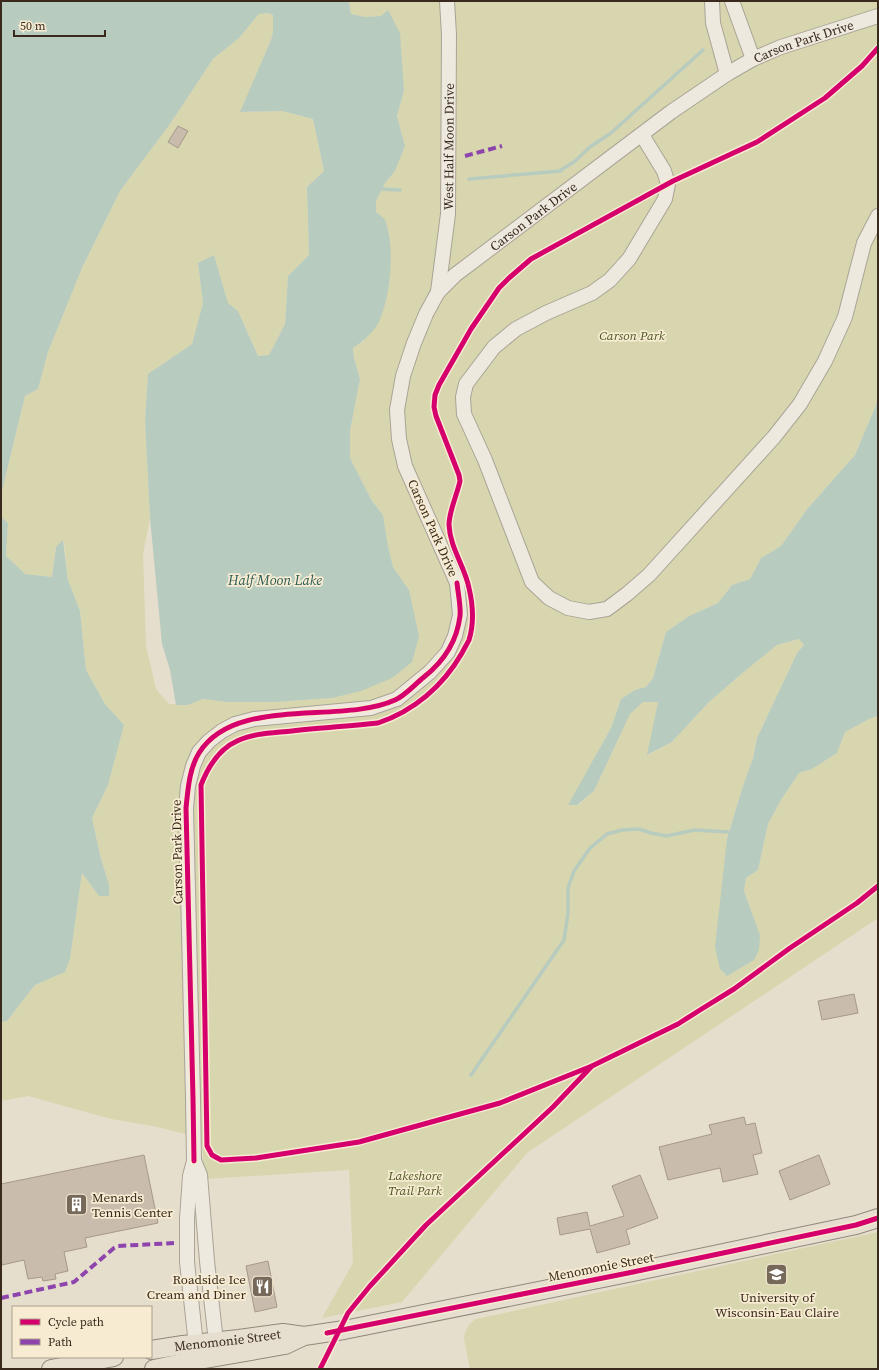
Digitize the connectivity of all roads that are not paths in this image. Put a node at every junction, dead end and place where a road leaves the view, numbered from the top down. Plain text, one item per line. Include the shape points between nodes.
1 (447, 1) edge
2 (712, 1) edge
3 (732, 1) edge
4 (878, 16) edge
5 (753, 60) junction
6 (727, 74) junction
7 (642, 135) junction
8 (878, 216) edge
9 (438, 292) junction
10 (194, 1161) junction
11 (878, 1218) edge
12 (217, 1349) junction
13 (152, 1350) edge
14 (197, 1352) junction
15 (109, 1358) edge
16 (51, 1369) edge
17 (154, 1369) edge

1 - 9 street, West Half Moon Drive via 448,214
2 - 6 street via 713,23
3 - 5 street
4 - 5 street, Carson Park Drive via 781,47
5 - 6 street, Carson Park Drive
6 - 7 street, Carson Park Drive
7 - 8 street via 664,171 668,184 665,199 629,260 610,280 592,293 546,313 494,346 466,384 463,397 464,414 485,460 532,582 549,598 568,608 589,612 607,608 627,594 649,575 774,437 800,404 825,361 845,318 864,243
7 - 9 street, Carson Park Drive via 455,275
9 - 10 street, Carson Park Drive via 412,349 403,376 397,410 399,440 405,466 457,583 460,615 455,636 448,652 430,672 397,699 371,708 264,717 235,724 222,730 199,752 188,786 186,808
10 - 12 street, Carson Park Drive via 200,1175
10 - 14 street, Carson Park Drive via 190,1176 187,1219 187,1262
11 - 12 main road, Menomonie Street via 856,1225 633,1272 304,1336 285,1345
12 - 14 main road, Menomonie Street
13 - 14 main road, Menomonie Street
14 - 17 main road, Menomonie Street
15 - 16 main road

